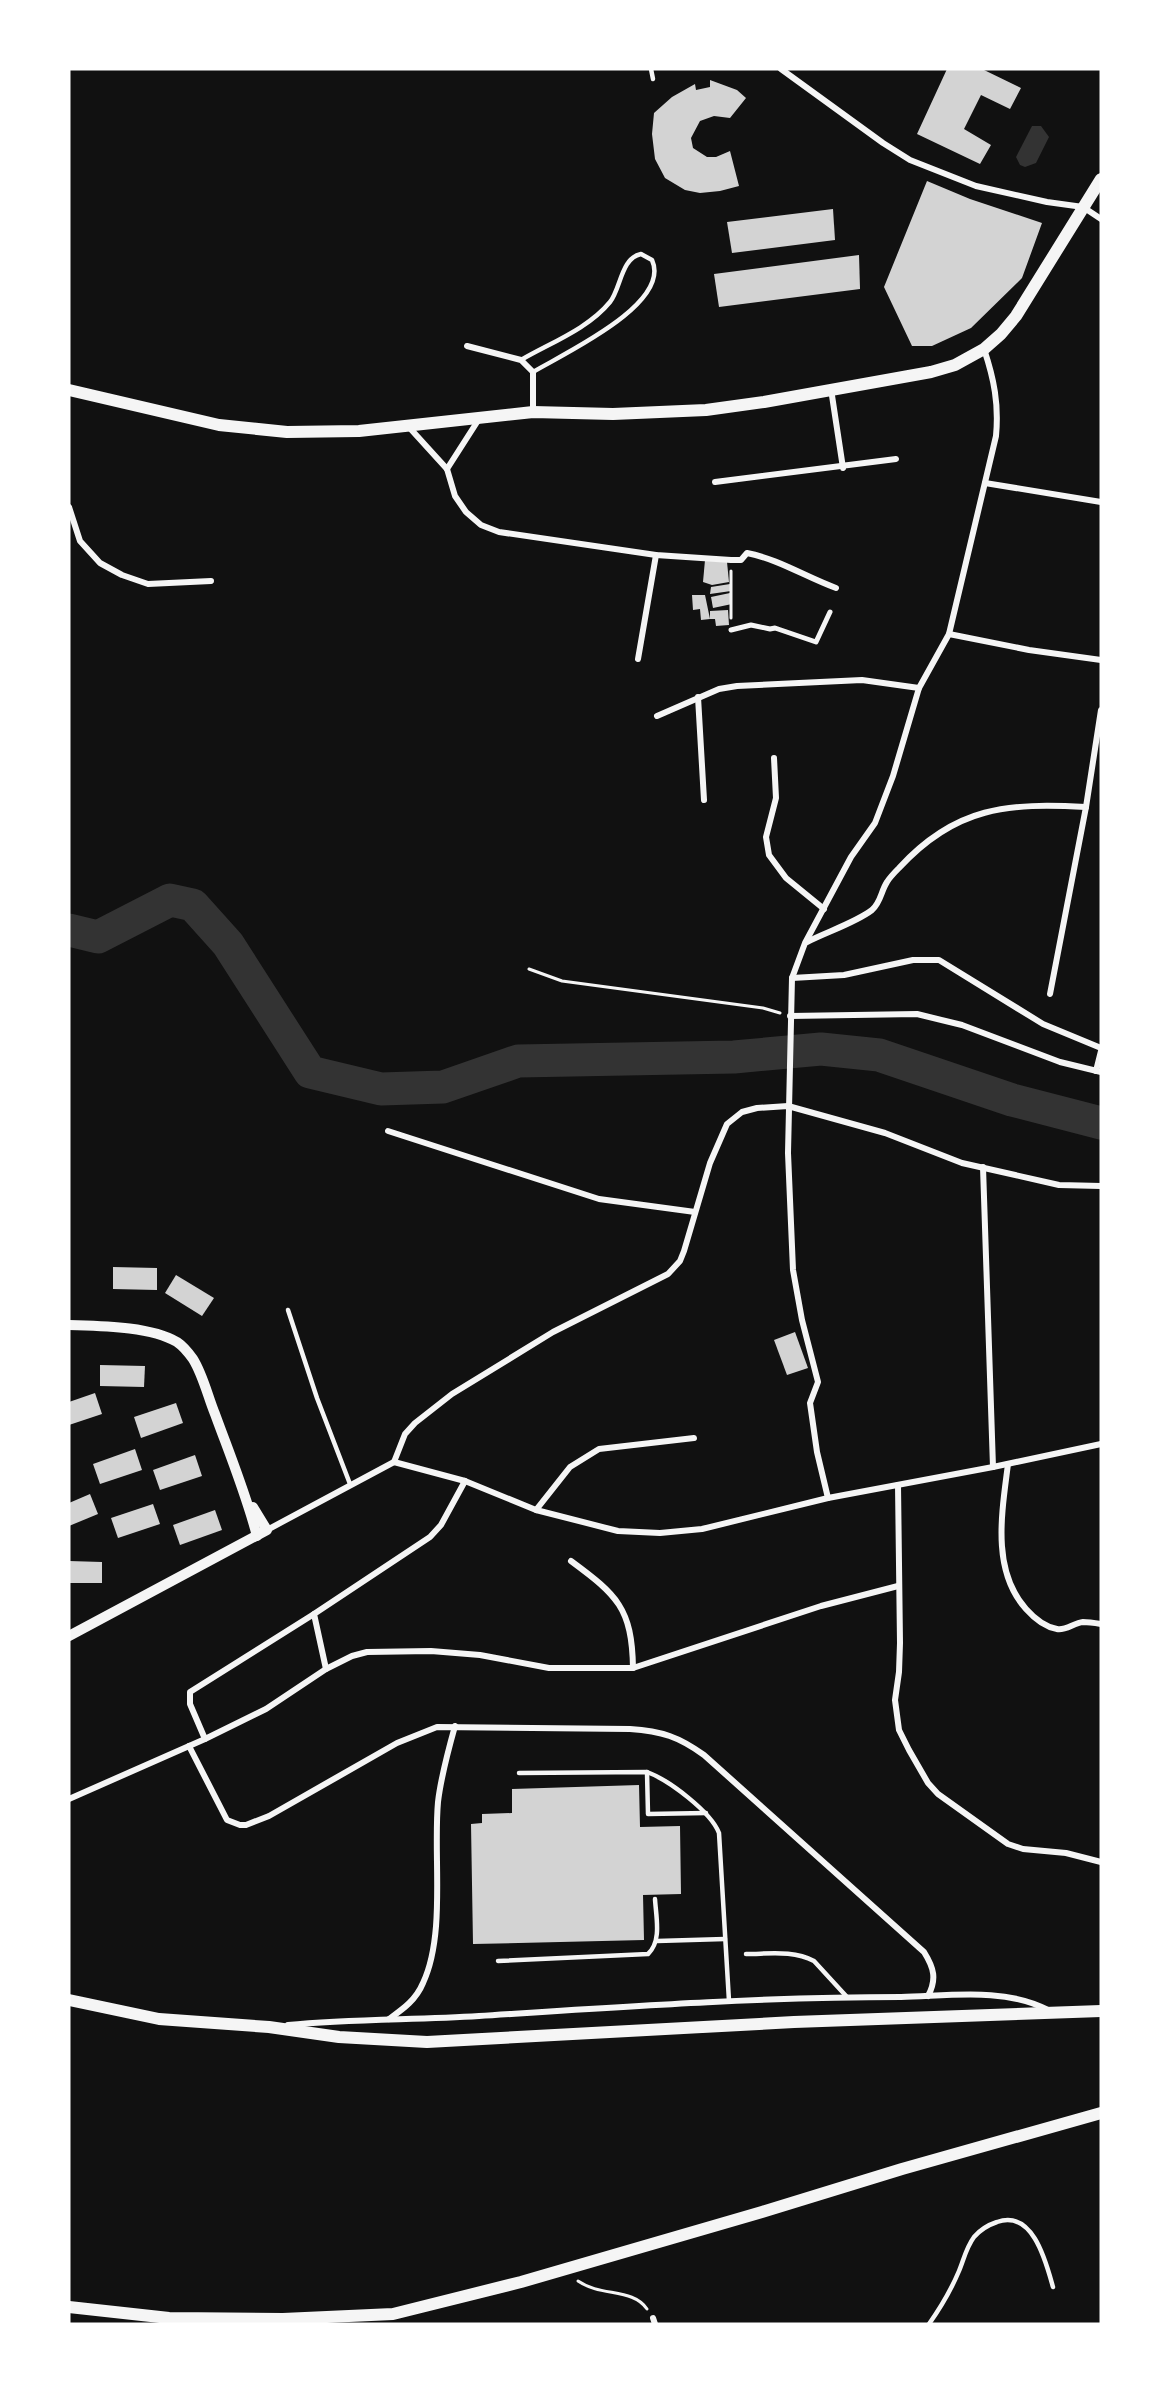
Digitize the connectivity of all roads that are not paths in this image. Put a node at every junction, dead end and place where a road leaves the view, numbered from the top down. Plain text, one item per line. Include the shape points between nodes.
1 (651, 69) edge
2 (781, 69) edge
3 (653, 79) dead end
4 (1101, 179) edge
5 (1083, 207) junction
6 (1101, 219) edge
7 (467, 346) dead end
8 (984, 349) junction
9 (521, 360) junction
10 (533, 372) junction
11 (831, 389) junction
12 (69, 391) edge
13 (533, 412) junction
14 (482, 416) junction
15 (407, 425) junction
16 (896, 459) dead end
17 (843, 468) junction
18 (447, 469) junction
19 (715, 482) dead end
20 (985, 483) junction
21 (1101, 502) edge
22 (69, 507) edge
23 (656, 555) junction
24 (211, 581) dead end
25 (836, 588) dead end
26 (830, 612) dead end
27 (731, 630) road end
28 (949, 634) junction
29 (638, 658) dead end
30 (1101, 660) edge
31 (919, 688) junction
32 (698, 697) junction
33 (1101, 710) edge
34 (657, 716) dead end
35 (774, 758) dead end
36 (704, 800) dead end
37 (1086, 807) junction
38 (824, 909) junction
39 (805, 943) junction
40 (792, 978) junction
41 (1050, 994) dead end
42 (790, 1016) junction
43 (1101, 1050) edge
44 (1098, 1072) edge
45 (788, 1106) junction
46 (388, 1131) dead end
47 (983, 1167) junction
48 (1101, 1186) edge
49 (695, 1212) junction
50 (288, 1310) dead end
51 (69, 1325) edge
52 (694, 1438) dead end
53 (1101, 1444) edge
54 (394, 1462) junction
55 (1008, 1464) junction
56 (993, 1467) junction
57 (465, 1481) junction
58 (350, 1484) junction
59 (898, 1485) junction
60 (246, 1497) junction
61 (828, 1498) junction
62 (536, 1510) junction
63 (267, 1530) junction
64 (257, 1536) junction
65 (571, 1561) dead end
66 (898, 1586) junction
67 (314, 1614) junction
68 (1101, 1624) edge
69 (69, 1636) edge
70 (633, 1668) junction
71 (326, 1669) junction
72 (455, 1726) junction
73 (205, 1739) junction
74 (189, 1746) junction
75 (647, 1772) junction
76 (519, 1773) dead end
77 (69, 1799) edge
78 (707, 1813) junction
79 (1101, 1862) edge
80 (655, 1899) dead end
81 (725, 1939) junction
82 (657, 1941) junction
83 (746, 1954) dead end
84 (498, 1961) dead end
85 (928, 1996) junction
86 (847, 1997) junction
87 (69, 2000) edge
88 (729, 2001) junction
89 (1101, 2011) edge
90 (1054, 2013) junction
91 (389, 2020) junction
92 (269, 2027) junction
93 (1101, 2113) edge
94 (1053, 2287) dead end
95 (69, 2307) edge
96 (393, 2314) junction
97 (368, 2324) edge
98 (929, 2324) edge

1 - 3 lane
2 - 5 street via 910,160 976,186
4 - 5 main road
5 - 6 street
5 - 8 main road via 1016,316
7 - 9 street
8 - 11 main road via 931,372
8 - 20 street via 998,412
9 - 10 street
9 - 10 lane via 596,315 610,302 635,255 652,260 656,274 653,282 627,315
10 - 13 street
11 - 13 main road via 706,410
11 - 17 street
12 - 15 main road via 219,425 287,432 358,431
13 - 14 main road
14 - 15 main road
14 - 18 street
15 - 18 street
16 - 17 street
17 - 19 street
18 - 23 street via 455,496 481,525 499,532
20 - 21 street
20 - 28 street
22 - 24 street via 80,541 100,563 122,575 148,584
23 - 25 street via 741,560 747,553 763,556
23 - 29 street
26 - 27 street via 816,642 775,628 751,625
28 - 30 street
28 - 31 street
31 - 32 street via 862,680 756,684 719,689
31 - 38 street via 875,823 851,857
32 - 34 street
32 - 36 street
33 - 37 street
35 - 38 street via 776,798 766,837 769,855 786,878
37 - 39 street via 1023,805 978,813 917,850 886,883 871,910
37 - 41 street
38 - 39 street
39 - 40 street
40 - 42 street
40 - 43 street via 844,975 913,960 939,960 1043,1024
42 - 44 street via 918,1014 962,1025
42 - 45 street
43 - 44 street
45 - 47 street via 885,1132 934,1153
45 - 49 street via 742,1112 727,1124
45 - 61 street via 794,1270 818,1382 810,1403
46 - 49 street via 599,1199
47 - 48 street via 1059,1185
47 - 56 street
49 - 54 street via 680,1261 668,1274 553,1332 452,1394 405,1434
50 - 58 lane
51 - 60 street via 149,1333 166,1337 186,1350 194,1361
52 - 62 street via 599,1449 570,1467
53 - 55 street
54 - 57 street
54 - 58 street
55 - 56 street
55 - 68 street via 1002,1550 1007,1578 1020,1603 1032,1616 1058,1630 1081,1622
56 - 59 street
57 - 62 street
57 - 67 street via 430,1537
58 - 63 street
59 - 61 street
59 - 66 street
60 - 63 street
60 - 64 street
61 - 62 street via 702,1529 660,1533 618,1531
63 - 64 street
64 - 69 street
65 - 70 street via 602,1583 624,1611
66 - 70 street via 821,1605
66 - 79 street via 900,1643 895,1715 928,1783 1008,1844
67 - 71 street
67 - 73 street via 190,1692 190,1704
70 - 71 street via 549,1668 480,1655 395,1650 352,1656
71 - 73 street via 266,1709
72 - 74 street via 437,1727 397,1743 246,1826 224,1817
72 - 85 street via 655,1730 688,1744 789,1829 924,1952 935,1976
72 - 91 street via 438,1803 431,1954 424,1982 415,1997
73 - 74 street
74 - 77 street
75 - 76 lane
75 - 78 lane
75 - 78 lane via 648,1814
78 - 81 lane via 719,1833
80 - 82 lane
81 - 82 lane
81 - 88 lane
82 - 84 lane via 648,1954
83 - 86 lane via 797,1954 807,1958
85 - 86 street
85 - 90 street via 1018,1998
86 - 88 street
87 - 92 main road via 159,2019
88 - 91 street
89 - 90 main road
90 - 92 main road via 794,2022 428,2042 339,2037
91 - 92 street
93 - 96 main road via 564,2270
94 - 98 lane via 1039,2245 1030,2231 1017,2221 1003,2220 975,2235 947,2298
95 - 96 main road via 169,2318 283,2319
96 - 97 main road

